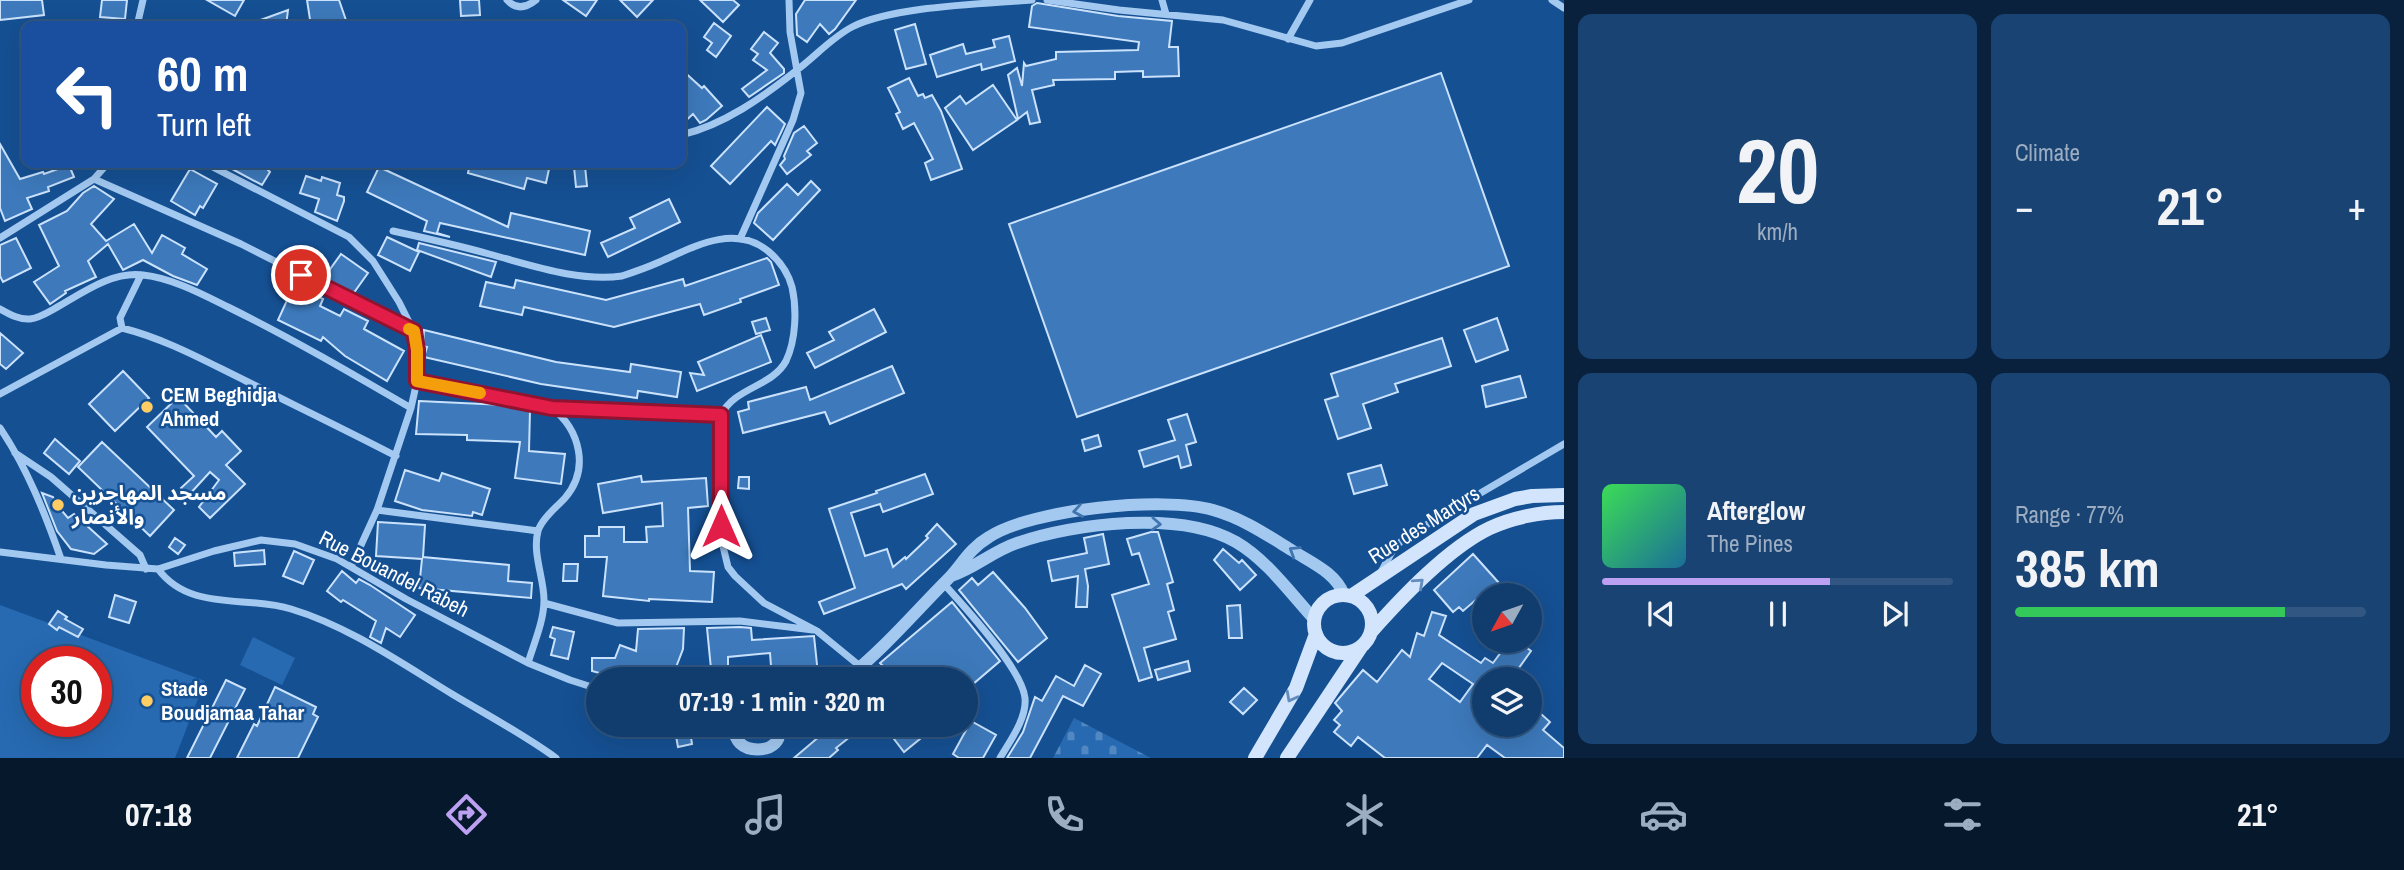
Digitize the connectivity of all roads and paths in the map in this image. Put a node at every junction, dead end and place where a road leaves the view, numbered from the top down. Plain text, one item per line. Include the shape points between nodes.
1 (144, 0) edge
2 (506, 0) edge
3 (536, 0) edge
4 (789, 0) edge
5 (1032, 0) edge
6 (1047, 0) edge
7 (1162, 0) edge
8 (1310, 0) edge
9 (1469, 0) edge
10 (1552, 0) edge
11 (1564, 8) edge
12 (1166, 13) junction
13 (139, 21) edge
14 (1288, 39) junction
15 (797, 70) junction
16 (686, 134) edge
17 (104, 168) edge
18 (215, 168) edge
19 (94, 179) junction
20 (393, 231) dead end
21 (0, 238) edge
22 (740, 239) junction
23 (141, 275) junction
24 (0, 309) edge
25 (122, 328) junction
26 (414, 331) junction
27 (417, 381) junction
28 (0, 394) edge
29 (411, 408) junction
30 (552, 408) junction
31 (721, 415) junction
32 (0, 428) edge
33 (1564, 444) edge
34 (15, 453) junction
35 (396, 456) junction
36 (1564, 495) edge
37 (377, 510) junction
38 (1564, 512) edge
39 (538, 531) junction
40 (0, 552) edge
41 (61, 559) junction
42 (351, 567) junction
43 (146, 569) junction
44 (158, 569) junction
45 (1378, 579) junction
46 (947, 580) junction
47 (1347, 595) junction
48 (544, 603) junction
49 (1315, 627) junction
50 (817, 631) junction
51 (1371, 632) junction
52 (1361, 647) junction
53 (528, 663) junction
54 (861, 667) joint
55 (586, 685) edge
56 (735, 739) edge
57 (775, 753) edge
58 (744, 755) edge
59 (556, 758) edge
60 (1000, 758) edge
61 (1255, 758) edge
62 (1287, 758) edge

1 - 13 street
2 - 3 street via 519,7
4 - 15 street
5 - 15 street via 938,8 869,20 840,34
6 - 12 street
7 - 12 street
8 - 14 street
9 - 14 street via 1342,43 1316,46
10 - 11 street
12 - 14 street via 1223,20
15 - 16 street via 719,122
15 - 22 street via 799,103
17 - 19 street
18 - 26 street via 349,237 373,261
19 - 21 street
19 - 26 street via 241,244
20 - 22 street via 555,271 608,278 712,240
22 - 31 street via 761,246 783,267 795,300 794,319 791,346 782,367 736,396
23 - 24 street via 118,277 93,287 38,317 22,319
23 - 25 street via 120,318
23 - 29 street via 181,286 243,314
25 - 28 street
25 - 35 street via 179,348
26 - 27 street
27 - 29 street
27 - 30 street
29 - 35 street
30 - 31 street
30 - 39 street via 572,430 580,466 573,487
31 - 50 street via 720,510 728,567 764,603
32 - 34 street
33 - 45 street via 1404,538
34 - 41 street
34 - 43 street via 51,477 140,555
35 - 37 street
36 - 45 main road, Rue des Martyrs via 1515,499 1474,514
37 - 39 street
37 - 42 street
51 -> 38 main road, Rue des Martyrs via 1403,597 1469,540 1490,527
39 - 48 street
40 - 41 street, Rue Bouandel Rabeh
41 - 43 street, Rue Bouandel Rabeh
42 - 44 street, Rue Bouandel Rabeh via 295,544 261,540
42 - 53 street, Rue Bouandel Rabeh
43 - 44 street, Rue Bouandel Rabeh
44 - 59 street via 167,582 192,595 271,604 321,620 526,736
45 - 47 main road, Rue des Martyrs
47 -> 46 street via 1325,571 1257,528 1212,509 1174,503 1111,506 1013,526 975,548
46 -> 49 street via 997,552 1091,526 1156,523 1196,528 1236,542 1271,572
46 - 54 street
46 - 60 street via 1022,688 1023,712
47 - 49 main road via 1323,603
47 - 51 main road via 1359,599 1371,613
48 - 50 street via 618,623 740,621
48 - 53 street
49 - 52 main road via 1325,646 1334,651
49 -> 61 main road via 1296,688
50 - 54 street
51 - 52 main road
52 - 62 main road
53 - 55 street, Rue Bouandel Rabeh
56 - 58 street
57 - 58 street

